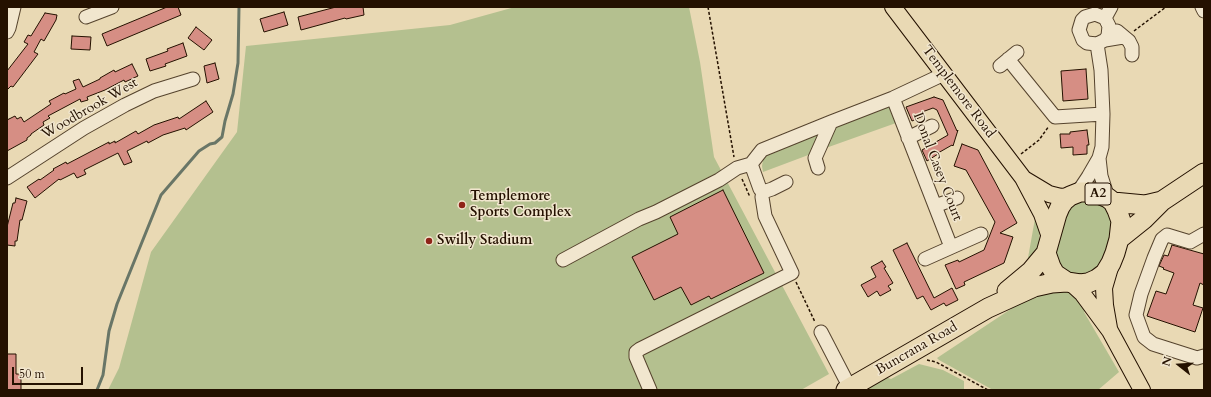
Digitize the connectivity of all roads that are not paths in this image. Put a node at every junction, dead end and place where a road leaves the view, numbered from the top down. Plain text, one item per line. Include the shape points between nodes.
1 (14, 7) edge
2 (112, 7) edge
3 (893, 7) edge
4 (1202, 7) edge
5 (1204, 11) edge
6 (1108, 16) edge
7 (86, 18) dead end
8 (7, 32) edge
9 (1124, 37) junction
10 (1101, 42) junction
11 (1132, 55) dead end
12 (1008, 59) dead end
13 (944, 74) junction
14 (193, 79) dead end
15 (893, 98) junction
16 (1103, 114) junction
17 (831, 122) junction
18 (932, 126) dead end
19 (908, 138) junction
20 (1099, 158) junction
21 (751, 164) junction
22 (818, 168) dead end
23 (1204, 172) edge
24 (7, 178) edge
25 (1023, 178) junction
26 (786, 182) dead end
27 (763, 191) junction
28 (1071, 195) junction
29 (957, 198) dead end
30 (1110, 200) junction
31 (1162, 201) junction
32 (935, 206) junction
33 (981, 234) dead end
34 (1204, 234) edge
35 (1119, 239) junction
36 (1048, 245) junction
37 (951, 247) junction
38 (925, 259) dead end
39 (564, 260) dead end
40 (1111, 263) junction
41 (1069, 283) junction
42 (988, 308) junction
43 (821, 332) road end
44 (1110, 332) junction
45 (1204, 356) edge
46 (848, 389) edge
47 (1139, 389) edge
48 (650, 390) edge

1 - 8 street
2 - 7 street
3 - 13 main road, Templemore Road
4 - 5 street
6 - 9 street
6 - 10 street via 1109,31
6 - 10 street via 1090,15 1085,17 1080,25 1083,40 1092,44
9 - 10 street
9 - 11 street via 1132,47
10 - 16 street
12 - 16 street via 1055,117
13 - 15 street
13 - 25 main road, Templemore Road
14 - 24 street, Woodbrook West via 154,91 125,105 84,128
15 - 17 street
15 - 19 street, Donal Casey Court
16 - 20 street via 1104,138
17 - 21 street via 762,150
17 - 22 street via 815,158
18 - 19 street
19 - 32 street, Donal Casey Court
20 - 28 street via 1084,184
20 - 30 street via 1101,176
21 - 27 street
21 - 39 street via 737,168 719,180 639,219
23 - 31 highway, A2
25 - 28 main road, Templemore Road via 1049,194 1061,197
25 - 36 main road, Templemore Road via 1042,214
26 - 27 street via 766,192
27 - 48 street via 765,216 792,273 636,352
28 - 30 highway, A2 via 1094,192
28 - 36 highway, A2 via 1064,201 1057,214
29 - 32 street
30 - 31 highway, A2 via 1145,205
30 - 35 highway, A2 via 1118,210 1121,221
31 - 35 highway, A2
32 - 37 street, Donal Casey Court
33 - 37 street
34 - 45 street via 1190,242 1167,234 1162,239 1141,294 1136,315 1144,337 1153,344 1197,358
35 - 40 highway, A2
36 - 41 highway via 1051,267
36 - 42 highway, Buncrana Road / A2 via 1031,271
37 - 38 street
40 - 41 highway, A2 via 1105,273 1088,284
40 - 44 main road via 1104,297
41 - 42 highway, Buncrana Road / A2 via 1034,287
41 - 44 main road via 1082,293
42 - 46 highway, Buncrana Road / A2
43 - 46 street
44 - 47 main road

